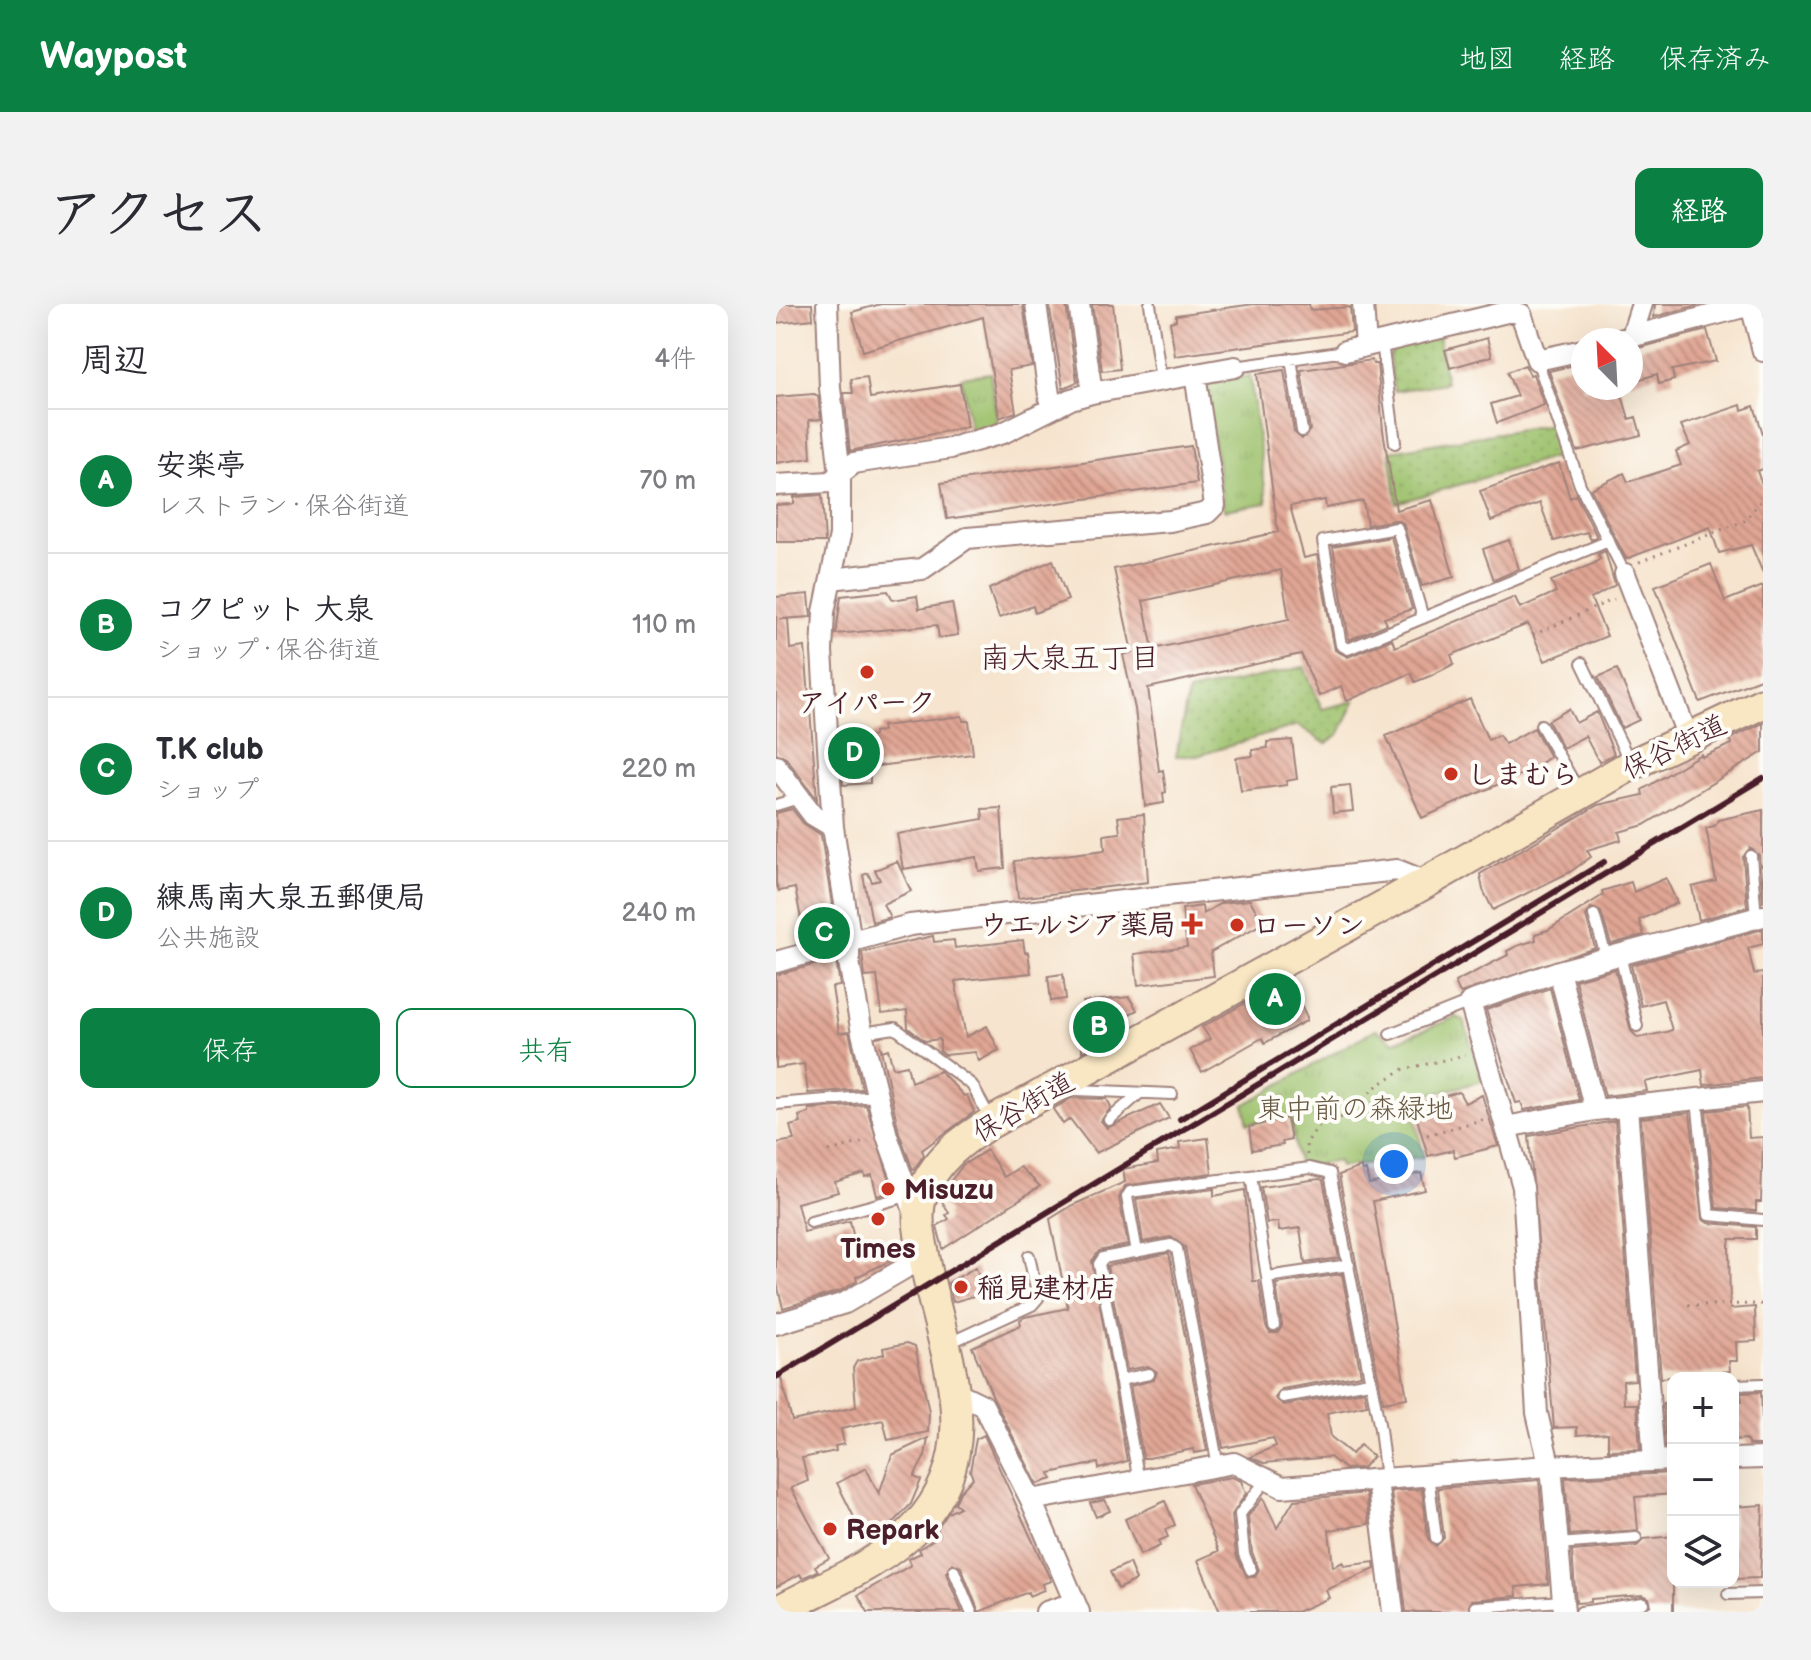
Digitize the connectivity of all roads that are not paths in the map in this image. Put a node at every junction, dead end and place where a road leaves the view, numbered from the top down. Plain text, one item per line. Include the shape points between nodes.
1 (827, 304) edge
2 (1036, 304) edge
3 (1079, 304) edge
4 (1150, 304) edge
5 (1363, 304) edge
6 (1642, 304) edge
7 (1751, 305) edge
8 (1462, 312) edge
9 (1634, 328) edge
10 (1643, 334) edge
11 (1374, 344) junction
12 (1345, 351) joint
13 (1763, 351) edge
14 (1571, 353) edge
15 (1291, 358) junction
16 (1537, 360) junction
17 (1235, 367) joint
18 (1195, 374) junction
19 (1161, 380) junction
20 (1092, 393) junction
21 (1051, 409) junction
22 (1302, 431) dead end
23 (1395, 443) dead end
24 (840, 474) junction
25 (776, 485) edge
26 (1606, 542) junction
27 (1626, 578) joint
28 (831, 579) junction
29 (1423, 618) junction
30 (1582, 663) dead end
31 (1763, 703) edge
32 (1541, 725) dead end
33 (1688, 737) junction
34 (1631, 765) junction
35 (776, 766) edge
36 (1580, 794) junction
37 (799, 798) junction
38 (776, 805) edge
39 (833, 827) junction
40 (1751, 856) dead end
41 (1427, 882) junction
42 (1594, 915) dead end
43 (1760, 917) edge
44 (849, 944) junction
45 (1613, 957) junction
46 (776, 962) edge
47 (1559, 971) junction
48 (1470, 1002) junction
49 (1637, 1026) dead end
50 (862, 1033) junction
51 (1390, 1034) dead end
52 (1070, 1078) junction
53 (1763, 1092) edge
54 (1140, 1093) junction
55 (1172, 1094) dead end
56 (876, 1096) junction
57 (1697, 1100) junction
58 (776, 1104) edge
59 (1627, 1107) junction
60 (1595, 1110) junction
61 (1109, 1120) dead end
62 (1504, 1121) junction
63 (992, 1122) junction
64 (1251, 1176) junction
65 (913, 1210) junction
66 (1763, 1220) edge
67 (811, 1222) dead end
68 (1137, 1252) junction
69 (1029, 1256) dead end
70 (924, 1257) junction
71 (1349, 1265) junction
72 (1267, 1277) junction
73 (776, 1324) edge
74 (1274, 1326) dead end
75 (945, 1344) junction
76 (1149, 1374) dead end
77 (1120, 1380) junction
78 (1370, 1382) junction
79 (1763, 1384) edge
80 (1739, 1385) edge
81 (956, 1392) junction
82 (1283, 1397) dead end
83 (1763, 1458) edge
84 (1739, 1459) edge
85 (1663, 1460) edge
86 (1218, 1466) junction
87 (1548, 1466) junction
88 (1428, 1475) junction
89 (1381, 1479) junction
90 (1266, 1480) junction
91 (1139, 1481) junction
92 (1031, 1500) junction
93 (1436, 1538) dead end
94 (1636, 1538) dead end
95 (1558, 1544) junction
96 (1251, 1570) dead end
97 (954, 1571) dead end
98 (1763, 1593) edge
99 (1728, 1594) dead end
100 (1643, 1603) dead end
101 (1475, 1607) dead end
102 (1563, 1607) edge
103 (1077, 1608) edge
104 (1389, 1611) edge
105 (776, 1612) edge
106 (971, 1612) edge
107 (1046, 1612) edge
108 (1581, 1612) edge

1 - 24 street
2 - 21 street
3 - 20 street
4 - 19 lane
5 - 11 street
6 - 9 street
7 - 10 street
7 - 13 street
8 - 11 street
8 - 16 street via 1517,311
11 - 12 street
11 - 23 lane
12 - 15 lane
14 - 16 street
15 - 17 lane
15 - 22 lane
16 - 26 lane via 1580,485
17 - 18 street
18 - 19 street
18 - 28 street via 1215,505 1207,513 1170,521 967,538 922,569
19 - 20 street
20 - 21 street
21 - 24 street via 1003,433 951,448 854,463
24 - 25 street via 830,482
24 - 28 street via 840,535
26 - 27 lane
26 - 29 lane
27 - 33 street
28 - 39 street via 822,651
29 - 29 lane via 1397,528 1323,541 1344,649
30 - 34 lane
31 - 33 main road, 保谷街道
32 - 36 lane
33 - 34 main road, 保谷街道
34 - 36 main road, 保谷街道
35 - 37 street
36 - 41 main road, 保谷街道
37 - 38 lane
37 - 39 street
39 - 44 street
40 - 43 lane
41 - 44 street via 1397,870 910,925
41 - 52 main road, 保谷街道
42 - 45 lane
43 - 45 street
44 - 46 street
44 - 50 street
45 - 47 street
45 - 49 lane
47 - 48 street
47 - 60 street
48 - 51 lane
48 - 62 street
50 - 56 street
50 - 63 lane via 895,1028 972,1085
52 - 54 lane via 1077,1090
52 - 63 main road, 保谷街道
53 - 57 street
54 - 55 lane
54 - 61 lane
56 - 58 lane
56 - 65 street
57 - 59 street
57 - 66 lane via 1709,1215
59 - 60 street
59 - 85 street
60 - 62 street
62 - 87 street via 1523,1187 1537,1413
63 - 65 main road, 保谷街道 via 953,1148 933,1171
64 - 68 lane via 1127,1194
64 - 71 lane via 1326,1169 1334,1181
64 - 72 lane
65 - 67 lane
65 - 70 main road, 保谷街道
68 - 77 lane via 1103,1258 1099,1264
68 - 86 lane via 1171,1245 1177,1249
69 - 75 lane via 1038,1298 1032,1305
70 - 73 street via 845,1303
70 - 75 main road, 保谷街道
71 - 72 lane
71 - 78 lane
72 - 74 lane
75 - 81 main road, 保谷街道
76 - 77 lane
77 - 91 lane
78 - 82 lane
78 - 89 lane
79 - 80 lane
81 - 92 street via 983,1405
81 - 105 main road, 保谷街道 via 952,1463 917,1527 884,1552
83 - 84 street
85 - 87 street
86 - 90 street via 1234,1463
86 - 91 street
87 - 88 street
87 - 95 street
88 - 89 street
88 - 93 lane
89 - 90 street via 1282,1487
89 - 104 street
90 - 96 lane via 1240,1514
91 - 92 street
92 - 103 street
94 - 95 lane
95 - 102 street
97 - 106 lane
98 - 99 lane
100 - 108 lane
101 - 102 lane
103 - 107 street

